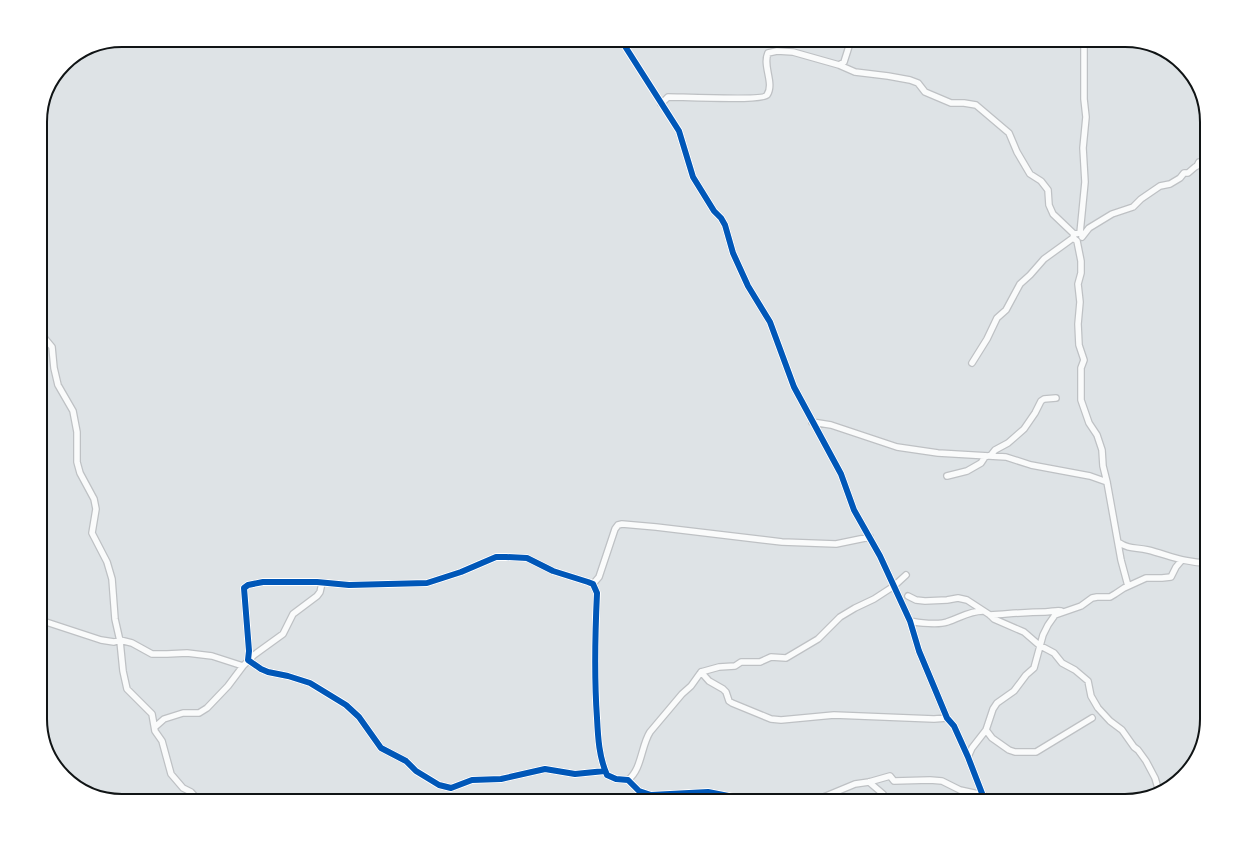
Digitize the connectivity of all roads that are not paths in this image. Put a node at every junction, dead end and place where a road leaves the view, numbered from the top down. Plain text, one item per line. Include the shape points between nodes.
1 (625, 47) edge
2 (849, 47) edge
3 (1084, 47) edge
4 (839, 65) junction
5 (661, 104) junction
6 (1200, 162) edge
7 (1077, 237) junction
8 (47, 341) edge
9 (972, 363) dead end
10 (1056, 398) dead end
11 (812, 422) junction
12 (991, 456) junction
13 (947, 476) dead end
14 (1107, 482) junction
15 (870, 537) junction
16 (1118, 542) junction
17 (1182, 560) junction
18 (1200, 562) edge
19 (906, 575) dead end
20 (322, 583) junction
21 (593, 584) junction
22 (894, 586) junction
23 (1128, 586) junction
24 (908, 596) dead end
25 (983, 611) junction
26 (1063, 611) junction
27 (990, 615) junction
28 (910, 621) junction
29 (47, 622) edge
30 (120, 640) junction
31 (1039, 645) junction
32 (248, 660) junction
33 (243, 666) junction
34 (701, 672) junction
35 (947, 718) junction
36 (1092, 718) dead end
37 (155, 727) junction
38 (986, 730) junction
39 (968, 756) junction
40 (605, 771) junction
41 (628, 780) junction
42 (869, 782) junction
43 (1157, 786) edge
44 (193, 794) edge
45 (648, 794) edge
46 (670, 794) edge
47 (716, 794) edge
48 (831, 794) edge
49 (883, 794) edge
50 (978, 794) edge
51 (983, 794) edge

1 - 5 street
2 - 4 street via 844,62
3 - 7 street via 1085,182
4 - 5 street via 793,52 771,51 766,57 769,88 764,98 668,97
4 - 7 street via 855,72 910,80 918,83 925,92 951,103 976,105 1009,132 1030,174 1041,181 1048,190 1049,205 1053,214
5 - 11 street via 680,132 693,177 725,225 733,253 748,286 770,322 794,387
6 - 7 street via 1192,171 1184,173 1170,184 1160,186 1133,207 1112,214
7 - 9 street via 1044,259 1020,284 1006,310 997,318
7 - 14 street via 1081,261 1078,284 1079,345 1084,360 1081,368 1081,400 1102,450
8 - 30 street via 52,347 58,385 73,411 77,432 77,462 94,499 96,508 92,533 110,570
10 - 12 street via 1041,401 1024,429 995,450
11 - 12 street via 830,425 897,447 938,453
11 - 15 street via 844,481 851,505
12 - 13 street via 967,471
12 - 14 street via 1006,457
14 - 16 street
15 - 21 street via 836,544 795,543 622,524 615,529 599,577
15 - 22 street
16 - 17 street via 1127,547
16 - 23 street
17 - 18 street
17 - 23 street via 1171,577 1146,578
19 - 22 street
20 - 21 street via 427,583 496,558 506,557 527,558 553,571
20 - 32 street via 317,596 293,614 283,634
20 - 32 street via 263,582 244,587
21 - 40 street via 597,592 595,695 599,750
22 - 28 street
22 - 34 street via 840,617 818,639 786,658 771,657 760,662 741,662 735,666
23 - 26 street via 1110,597 1092,598 1081,606
24 - 25 street via 916,600 958,598 967,600
25 - 27 street
25 - 28 street via 965,614 942,624
26 - 27 street
26 - 31 street via 1052,619
27 - 31 street via 1024,632
28 - 35 street via 919,651
29 - 30 street via 101,640
30 - 33 street via 132,643 152,654 187,653 212,656
30 - 37 street via 127,689 152,714
31 - 38 street via 1034,668 1014,691 993,709
31 - 43 street via 1054,653 1062,663 1088,681 1091,696 1098,708 1122,730 1138,750
32 - 33 street
32 - 40 street via 268,672 310,683 346,705 359,717 381,748 406,761 416,771 439,785 451,788 472,780 500,779 545,769 575,774
33 - 37 street via 207,708 199,713 164,719
34 - 35 street via 726,692 729,701 771,719 834,715
34 - 41 street via 650,732 635,772
35 - 39 street via 954,726
36 - 38 street via 1036,752 1009,750 992,738
37 - 44 street via 162,741 171,774 183,788
38 - 39 street
39 - 51 street
40 - 41 street via 610,777
41 - 45 street via 639,791
42 - 48 street via 855,784
42 - 49 street
42 - 50 street via 890,776 894,781 942,781 960,790
46 - 47 street

